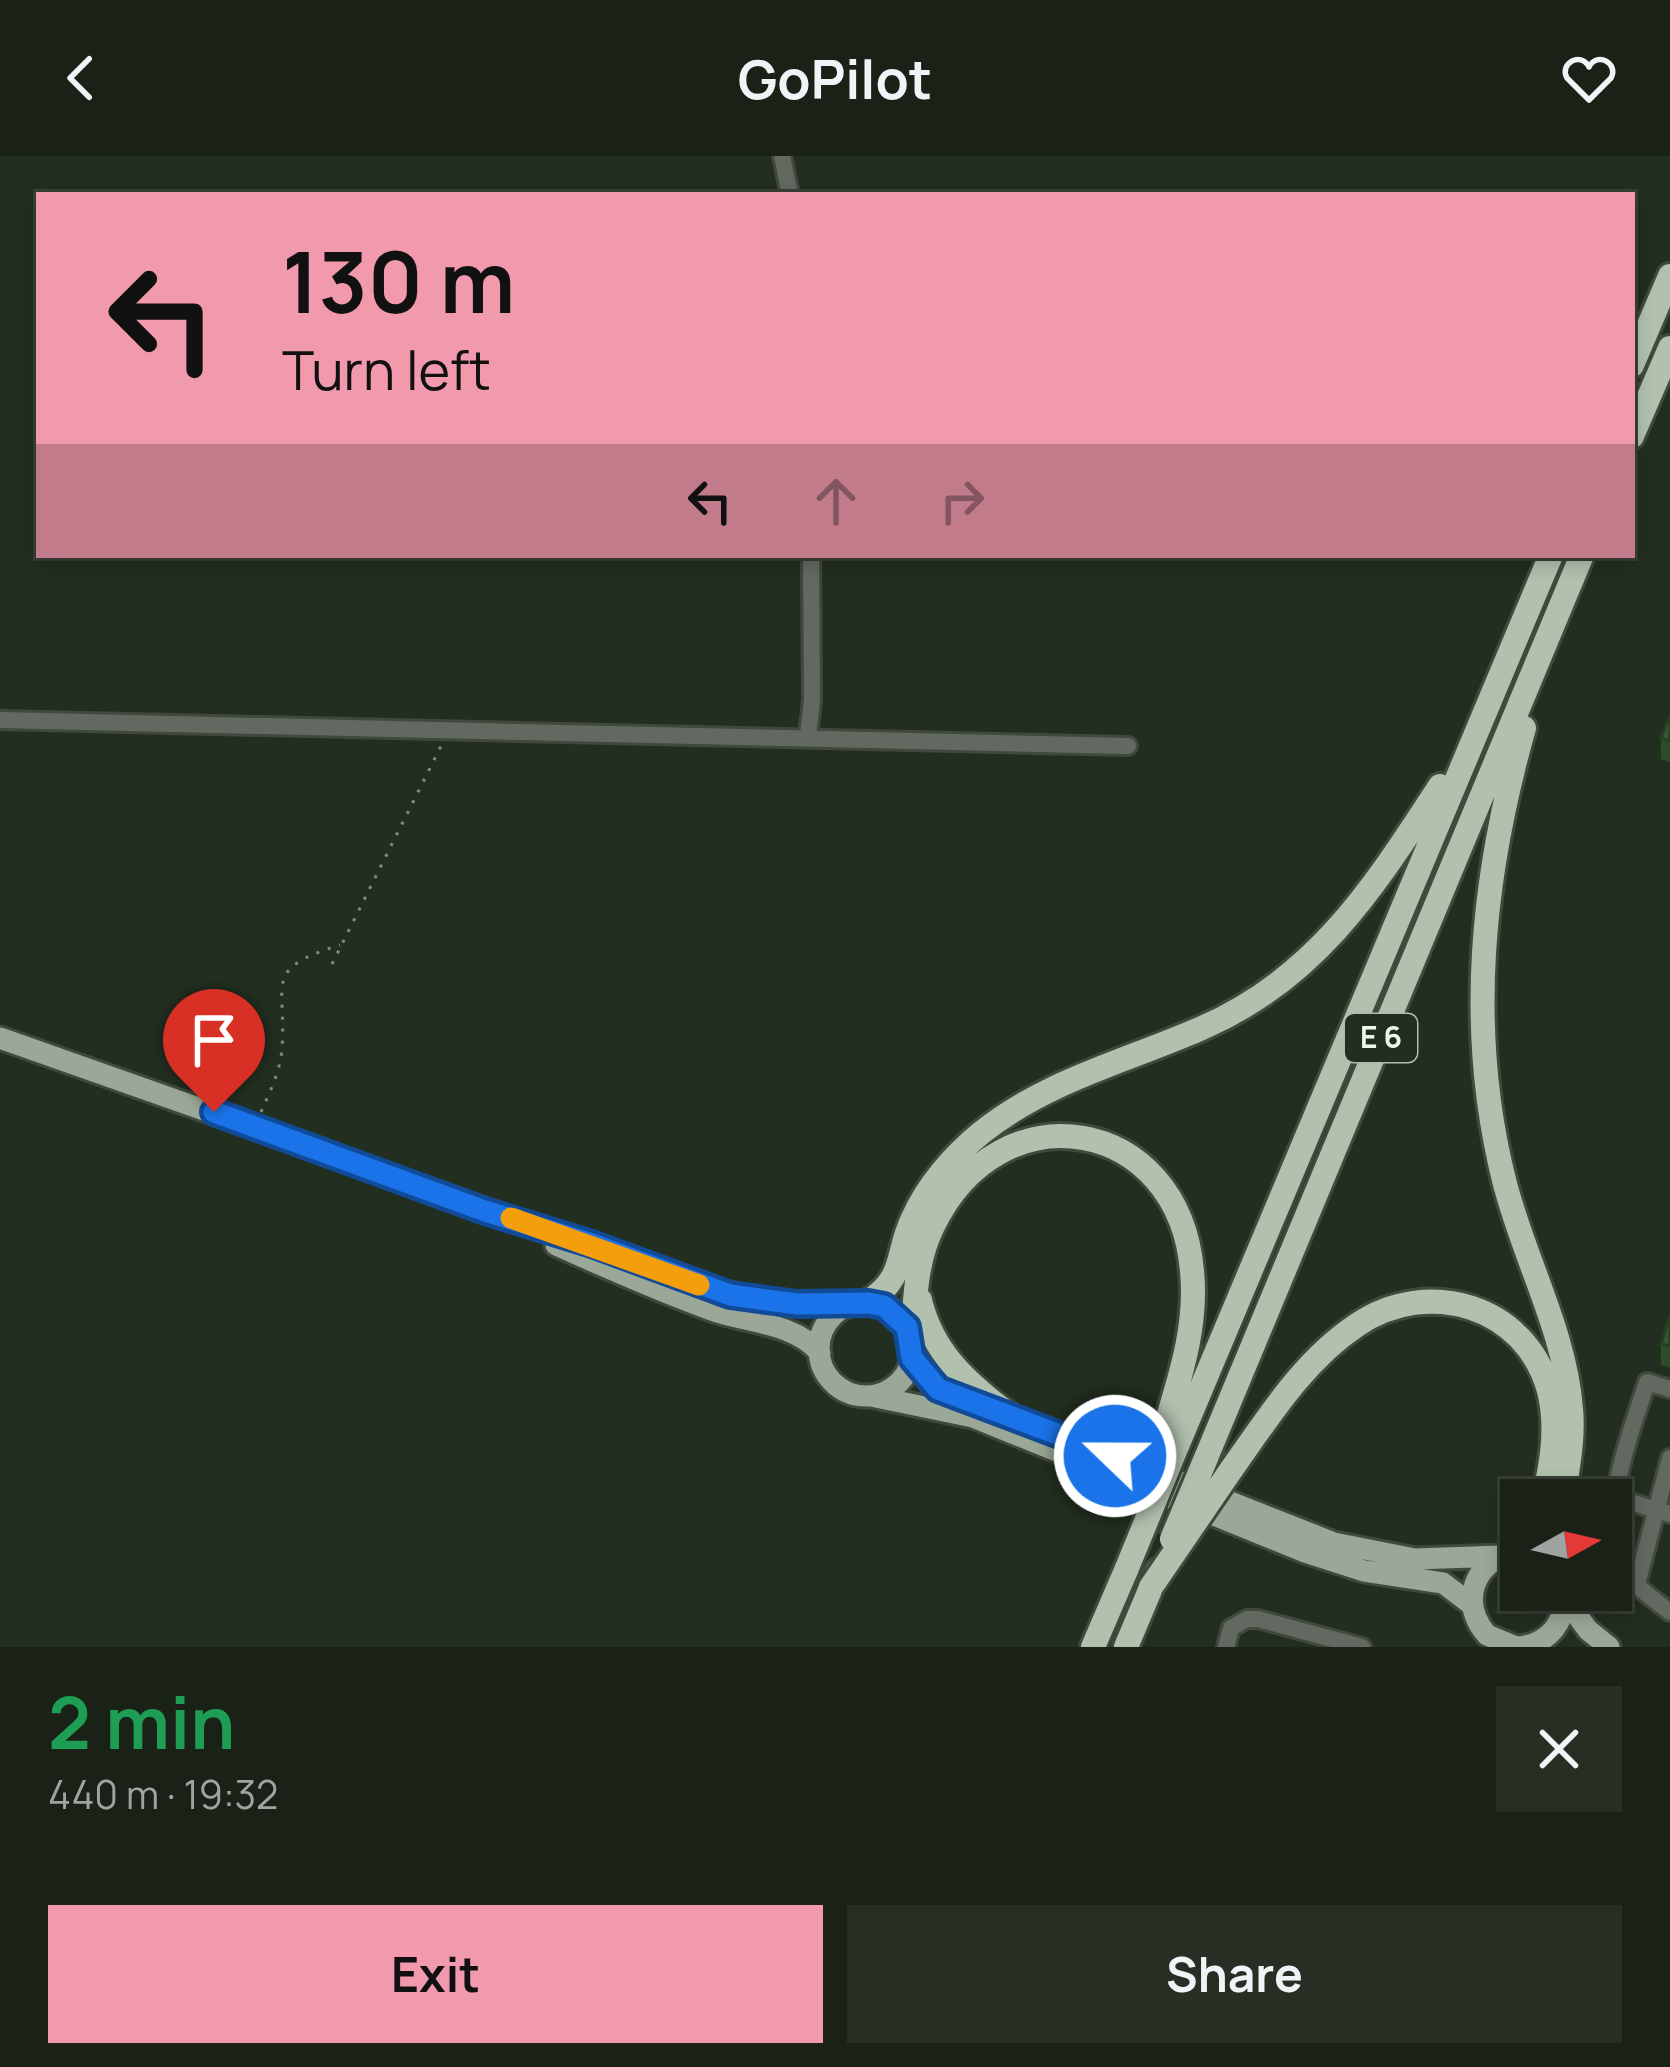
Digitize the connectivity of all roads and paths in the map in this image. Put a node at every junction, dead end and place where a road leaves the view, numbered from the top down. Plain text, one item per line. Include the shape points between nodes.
1 (782, 156) edge
2 (789, 192) edge
3 (1670, 276) edge
4 (1670, 348) edge
5 (1635, 358) edge
6 (1635, 429) edge
7 (811, 558) edge
8 (1550, 558) edge
9 (1581, 558) edge
10 (1555, 619) junction
11 (0, 720) edge
12 (1476, 729) junction
13 (447, 732) junction
14 (808, 736) junction
15 (1128, 746) dead end
16 (342, 944) junction
17 (332, 964) dead end
18 (0, 1038) edge
19 (255, 1126) junction
20 (485, 1211) junction
21 (916, 1284) junction
22 (860, 1304) junction
23 (912, 1350) junction
24 (820, 1353) junction
25 (1670, 1389) edge
26 (871, 1396) junction
27 (1008, 1414) junction
28 (1169, 1443) junction
29 (1670, 1458) edge
30 (1547, 1479) edge
31 (1566, 1479) edge
32 (1620, 1479) edge
33 (1632, 1502) edge
34 (1663, 1511) edge
35 (1500, 1553) edge
36 (1500, 1561) edge
37 (1155, 1578) junction
38 (1632, 1579) edge
39 (1637, 1584) junction
40 (1472, 1605) junction
41 (1561, 1611) edge
42 (1576, 1611) edge
43 (1670, 1612) edge
44 (1482, 1638) edge
45 (1096, 1642) edge
46 (1524, 1646) edge
47 (1126, 1647) edge
48 (1226, 1647) edge
49 (1362, 1647) edge
50 (1558, 1647) edge
51 (1609, 1647) edge

1 - 2 lane
3 - 5 highway
4 - 6 highway
7 - 14 lane
8 - 12 highway, E 6
9 - 10 highway, E 6
10 - 31 highway via 1496,840 1481,1002 1504,1180 1571,1403
10 - 37 highway, E 6, bridge
11 - 13 lane
12 - 22 highway via 1398,850 1311,959 1206,1026 1045,1090 988,1128 932,1186 911,1221 896,1276
12 - 28 highway, E 6
13 - 14 lane
13 - 16 path
14 - 15 lane
16 - 17 path
16 - 19 path via 290,968 279,998 282,1054
18 - 19 main road
19 - 20 main road
20 - 22 main road via 730,1295
20 - 24 main road via 685,1300 800,1336
21 - 23 highway
21 - 27 highway via 936,1344
21 - 28 highway via 943,1208 1000,1153 1057,1134 1095,1138 1130,1155 1174,1204 1192,1268
22 - 23 main road via 897,1314
22 - 24 main road via 827,1323
23 - 26 main road via 900,1382
23 - 27 main road via 938,1389
24 - 26 main road via 839,1388
25 - 32 lane via 1647,1382
26 - 40 main road via 973,1417 1338,1564 1443,1583
27 - 35 main road via 1334,1543 1414,1559
28 - 45 highway, E 6, bridge
29 - 34 lane
30 - 37 highway, bridge via 1554,1424 1536,1358 1501,1321 1472,1306 1439,1300 1390,1308 1304,1371
33 - 34 lane
34 - 39 lane
36 - 40 main road via 1480,1572
37 - 47 highway, E 6
38 - 39 lane
39 - 43 lane
40 - 44 main road
41 - 46 main road via 1557,1627
42 - 51 main road
44 - 46 main road
46 - 50 main road
48 - 49 lane via 1231,1628 1258,1619

